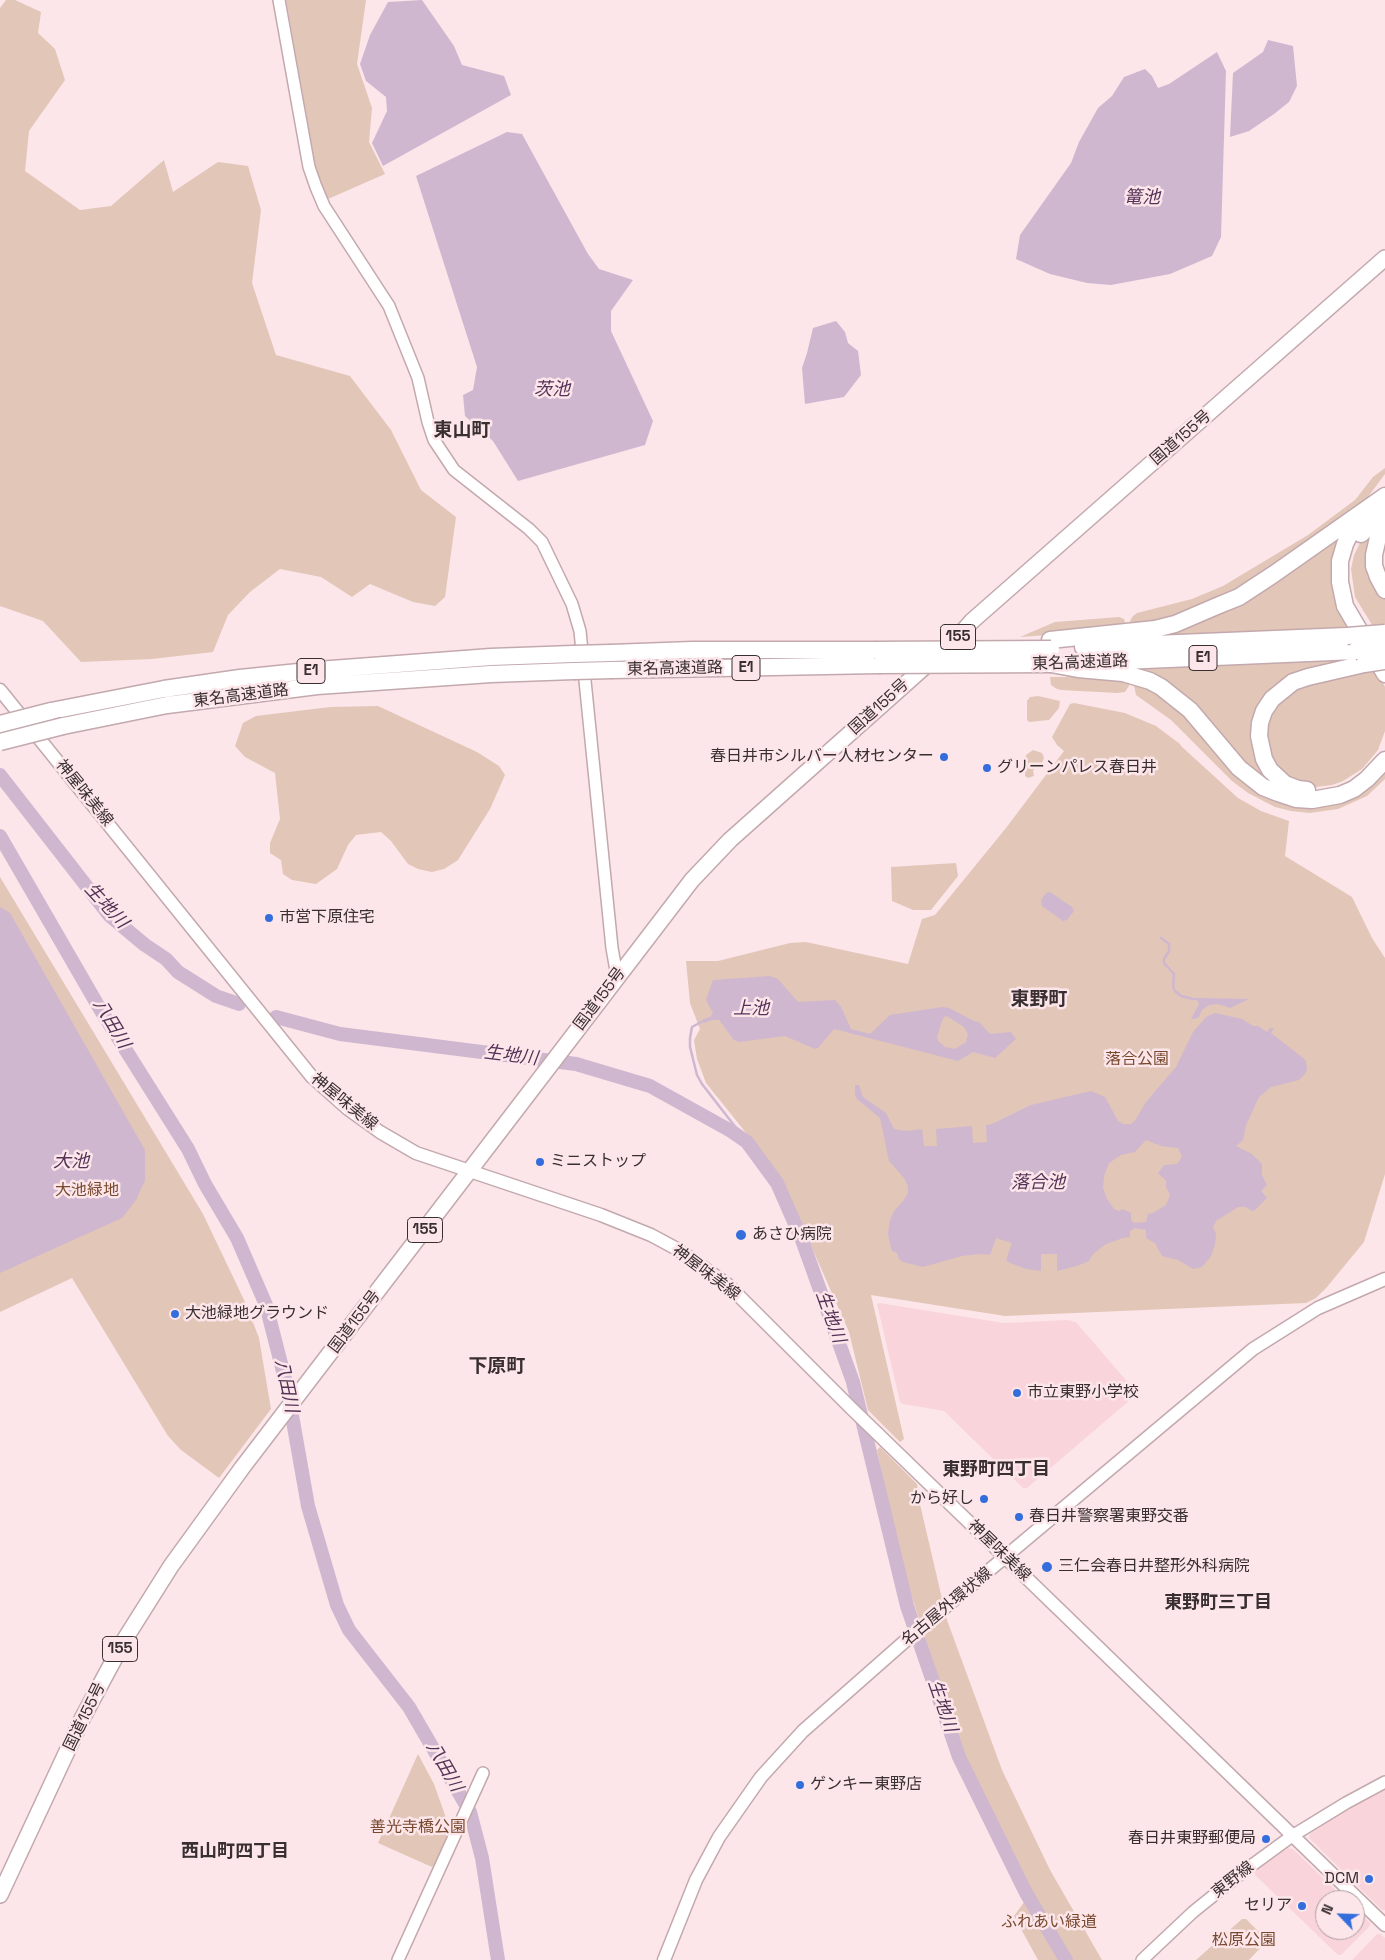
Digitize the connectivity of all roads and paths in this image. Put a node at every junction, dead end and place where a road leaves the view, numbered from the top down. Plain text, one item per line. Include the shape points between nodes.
1 (279, 0) edge
2 (1385, 258) edge
3 (1385, 501) edge
4 (1385, 524) edge
5 (1385, 590) edge
6 (1385, 633) edge
7 (1385, 648) edge
8 (1050, 651) junction
9 (876, 657) junction
10 (1360, 658) junction
11 (1385, 660) edge
12 (1385, 674) edge
13 (0, 690) edge
14 (0, 724) edge
15 (0, 742) edge
16 (1385, 745) edge
17 (1385, 760) edge
18 (617, 976) junction
19 (469, 1172) junction
20 (1385, 1279) edge
21 (1005, 1557) junction
22 (483, 1773) dead end
23 (1385, 1782) edge
24 (1292, 1836) junction
25 (0, 1895) edge
26 (1385, 1926) edge
27 (398, 1960) edge
28 (664, 1960) edge
29 (1142, 1960) edge

1 - 18 street via 316,187 324,206 389,306 418,378 434,440 454,470 542,542 572,604 580,631
2 - 18 highway, 国道155号 / 155 via 972,621 957,638 730,840 692,880
3 - 8 highway via 1239,597 1155,629
3 - 11 highway via 1357,538 1349,556 1348,574 1353,604
3 - 12 highway via 1350,534 1339,570 1345,606
4 - 5 highway via 1379,533 1374,554 1374,566
6 - 8 highway, 東名高速道路 / E1, bridge
7 - 10 highway, 東名高速道路 / E1, bridge
8 - 9 highway, 東名高速道路 / E1, bridge
8 - 10 highway, 東名高速道路 / E1
8 - 17 highway via 1078,669 1137,676 1162,687 1190,710 1244,773 1278,793 1312,800 1340,796 1367,778
9 - 14 highway, 東名高速道路 / E1, bridge via 692,650 472,658 240,678 164,689
9 - 15 highway, 東名高速道路 / E1, bridge via 317,686 167,705
10 - 11 highway, bridge
10 - 16 highway via 1293,682 1272,699 1260,723 1264,760 1285,784 1310,791 1336,788 1371,765
13 - 19 main road, 神屋味美線 via 312,1077 380,1132 416,1153
18 - 19 highway, 国道155号 / 155
19 - 21 main road, 神屋味美線 via 601,1215 651,1235 728,1285
19 - 25 highway, 国道155号 / 155 via 232,1481 172,1566 125,1639 83,1717
20 - 21 main road, 名古屋外環状線 via 1318,1308 1253,1349
21 - 24 main road, 神屋味美線
21 - 28 main road, 名古屋外環状線 via 803,1731 761,1777 704,1862
22 - 27 street
23 - 24 street, 東野線
24 - 26 main road, 神屋味美線
24 - 29 street, 東野線 via 1193,1912

